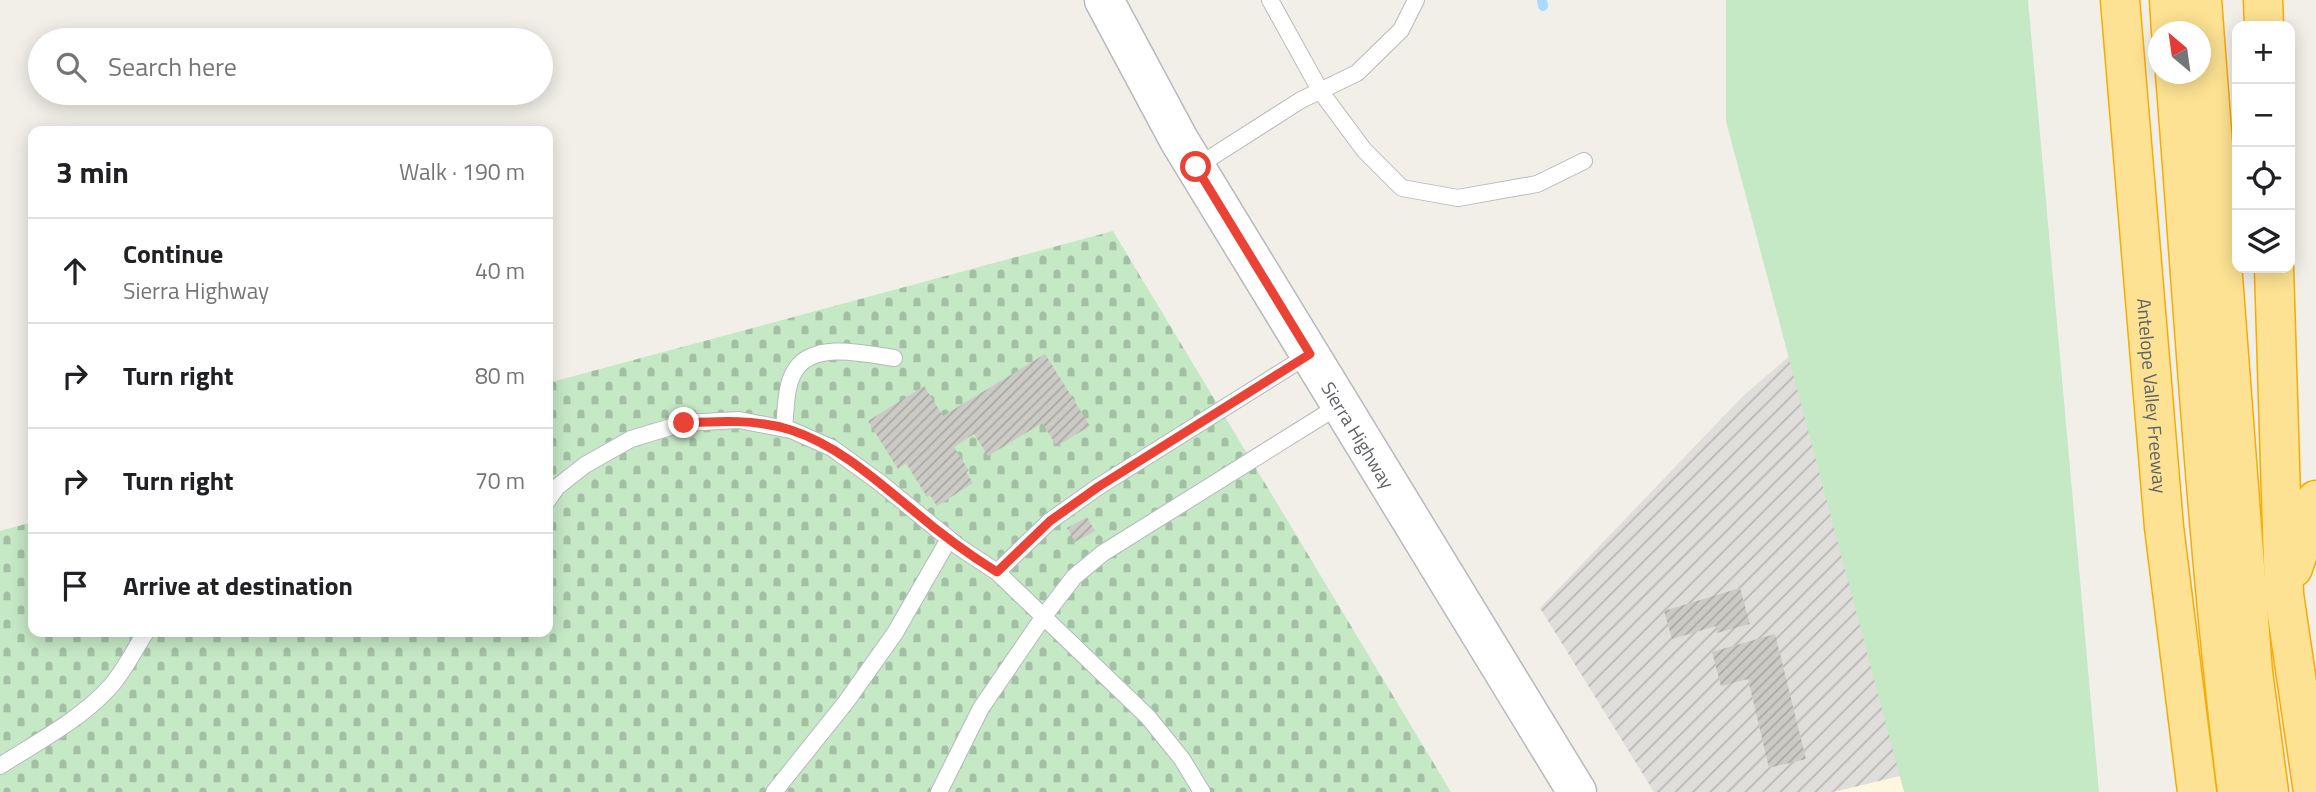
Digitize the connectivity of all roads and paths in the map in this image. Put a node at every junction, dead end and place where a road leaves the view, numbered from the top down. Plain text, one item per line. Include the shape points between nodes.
1 (1104, 0) edge
2 (1270, 0) edge
3 (1416, 0) edge
4 (2120, 0) edge
5 (2169, 0) edge
6 (2202, 0) edge
7 (2263, 0) edge
8 (2170, 21) edge
9 (2264, 21) edge
10 (2176, 84) edge
11 (1321, 92) junction
12 (1584, 161) dead end
13 (1196, 167) junction
14 (2274, 273) edge
15 (1310, 354) junction
16 (894, 358) dead end
17 (1340, 405) junction
18 (783, 428) junction
19 (553, 492) edge
20 (2316, 500) edge
21 (949, 539) junction
22 (997, 572) junction
23 (2284, 594) junction
24 (1044, 617) junction
25 (143, 637) edge
26 (0, 766) edge
27 (774, 792) edge
28 (939, 792) edge
29 (1202, 792) edge
30 (1577, 792) edge
31 (2197, 792) edge
32 (2237, 792) edge
33 (2269, 792) edge
34 (2313, 792) edge

1 - 13 main road, Sierra Highway
2 - 11 lane
3 - 11 lane via 1401,30 1357,73
4 - 31 highway, Antelope Valley Freeway via 2164,527
5 - 8 highway
6 - 33 highway via 2253,672
7 - 9 highway
10 - 32 highway via 2203,466
11 - 12 lane via 1364,150 1402,188 1458,198 1537,184
11 - 13 lane
13 - 15 main road, Sierra Highway
14 - 23 highway
15 - 17 main road, Sierra Highway
15 - 22 lane via 1098,487 1035,535
16 - 18 lane via 849,351 816,354 802,362 794,371
17 - 24 lane via 1103,553 1074,578
17 - 30 main road, Sierra Highway
18 - 19 lane via 739,420 684,423 631,439 585,465
18 - 21 lane via 832,447
20 - 23 highway
21 - 22 lane
21 - 27 lane via 895,633
22 - 24 lane
23 - 34 highway
24 - 28 lane via 981,708
24 - 29 lane via 1148,717
25 - 26 lane via 109,688 77,717

